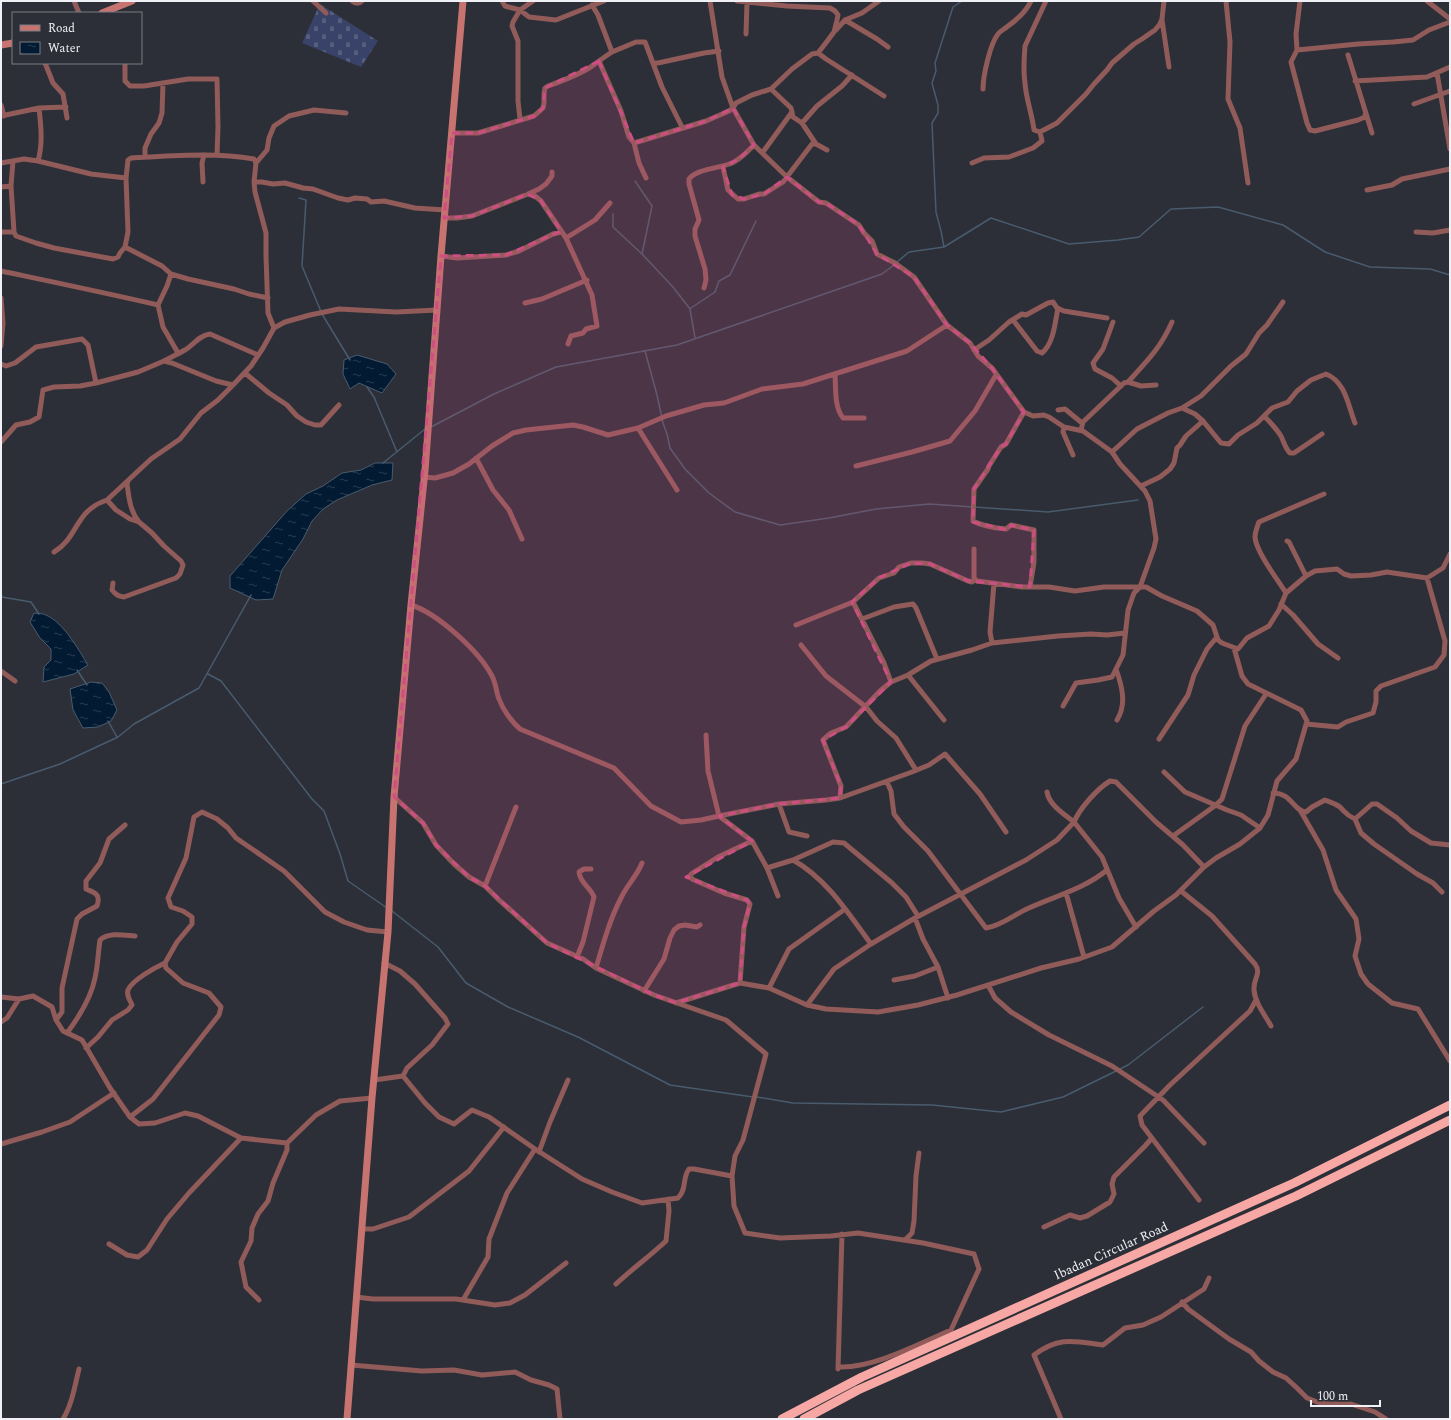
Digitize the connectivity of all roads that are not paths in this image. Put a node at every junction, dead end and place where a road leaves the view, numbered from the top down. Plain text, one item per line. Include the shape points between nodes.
1 (74, 1) edge
2 (132, 1) edge
3 (313, 1) edge
4 (352, 1) edge
5 (362, 1) edge
6 (463, 1) edge
7 (502, 1) edge
8 (533, 1) edge
9 (604, 1) edge
10 (710, 1) edge
11 (737, 1) edge
12 (879, 1) edge
13 (1031, 1) edge
14 (1046, 1) edge
15 (1164, 1) edge
16 (1226, 1) edge
17 (1300, 1) edge
18 (1426, 1) edge
19 (747, 2) edge
20 (871, 3) edge
21 (592, 5) junction
22 (520, 10) junction
23 (113, 11) edge
24 (79, 12) edge
25 (326, 13) dead end
26 (1162, 19) junction
27 (845, 20) junction
28 (1450, 20) edge
29 (834, 32) junction
30 (746, 34) dead end
31 (12, 43) edge
32 (1, 45) edge
33 (888, 47) dead end
34 (1296, 50) junction
35 (719, 51) junction
36 (612, 52) junction
37 (818, 53) junction
38 (1348, 55) dead end
39 (599, 61) junction
40 (653, 63) junction
41 (45, 64) edge
42 (125, 64) edge
43 (1169, 67) dead end
44 (1450, 67) edge
45 (1436, 73) junction
46 (852, 75) junction
47 (1355, 81) junction
48 (163, 83) junction
49 (771, 89) junction
50 (983, 89) dead end
51 (1450, 91) edge
52 (1441, 94) junction
53 (884, 96) dead end
54 (1414, 104) dead end
55 (1, 105) edge
56 (66, 106) junction
57 (39, 108) junction
58 (733, 108) junction
59 (792, 112) junction
60 (346, 113) dead end
61 (1365, 115) junction
62 (2, 116) edge
63 (67, 118) dead end
64 (520, 119) junction
65 (802, 123) junction
66 (682, 127) junction
67 (1040, 132) junction
68 (1372, 133) dead end
69 (452, 134) junction
70 (634, 143) junction
71 (816, 144) junction
72 (754, 145) junction
73 (1450, 149) edge
74 (828, 150) dead end
75 (763, 152) junction
76 (204, 155) junction
77 (217, 155) junction
78 (145, 157) junction
79 (13, 161) junction
80 (38, 161) junction
81 (1, 163) edge
82 (256, 163) junction
83 (972, 163) dead end
84 (723, 167) junction
85 (1450, 169) edge
86 (552, 172) dead end
87 (787, 177) junction
88 (126, 178) junction
89 (646, 178) dead end
90 (203, 182) dead end
91 (254, 182) junction
92 (1248, 183) dead end
93 (11, 186) junction
94 (1, 187) edge
95 (1367, 190) dead end
96 (528, 194) junction
97 (610, 203) dead end
98 (445, 210) junction
99 (444, 218) junction
100 (1450, 230) edge
101 (1, 232) edge
102 (14, 232) junction
103 (561, 232) junction
104 (1416, 232) dead end
105 (566, 238) junction
106 (125, 247) junction
107 (441, 256) junction
108 (1, 271) edge
109 (170, 274) junction
110 (586, 280) junction
111 (704, 288) dead end
112 (1, 298) edge
113 (268, 298) junction
114 (1283, 302) dead end
115 (525, 303) dead end
116 (158, 305) junction
117 (1058, 308) junction
118 (437, 310) junction
119 (1107, 318) dead end
120 (1013, 320) junction
121 (1113, 322) dead end
122 (1172, 322) dead end
123 (2, 323) edge
124 (947, 325) junction
125 (274, 328) junction
126 (568, 344) dead end
127 (1, 346) edge
128 (974, 350) junction
129 (178, 353) junction
130 (258, 355) junction
131 (164, 361) junction
132 (1, 364) edge
133 (245, 373) junction
134 (835, 374) junction
135 (996, 375) junction
136 (1128, 382) junction
137 (96, 383) junction
138 (233, 385) junction
139 (1156, 385) dead end
140 (1121, 386) junction
141 (339, 405) dead end
142 (1182, 408) junction
143 (1058, 410) dead end
144 (1024, 412) junction
145 (1264, 416) junction
146 (864, 418) dead end
147 (1203, 421) junction
148 (1082, 423) junction
149 (1356, 423) dead end
150 (1064, 427) junction
151 (638, 428) junction
152 (1081, 430) junction
153 (1322, 434) dead end
154 (1, 442) edge
155 (1112, 452) junction
156 (1073, 455) dead end
157 (476, 458) junction
158 (856, 466) dead end
159 (424, 477) junction
160 (129, 480) junction
161 (1141, 486) junction
162 (677, 490) dead end
163 (1324, 494) dead end
164 (107, 500) junction
165 (139, 522) junction
166 (522, 540) dead end
167 (1287, 540) dead end
168 (974, 549) dead end
169 (54, 552) dead end
170 (1450, 554) edge
171 (1306, 576) junction
172 (1427, 578) junction
173 (975, 580) junction
174 (112, 583) dead end
175 (994, 583) junction
176 (1030, 587) junction
177 (1140, 587) junction
178 (1286, 593) junction
179 (852, 602) junction
180 (1282, 604) junction
181 (411, 605) junction
182 (862, 619) junction
183 (796, 626) dead end
184 (1125, 633) junction
185 (1217, 637) junction
186 (992, 643) junction
187 (801, 645) dead end
188 (1234, 648) junction
189 (1338, 658) dead end
190 (937, 659) junction
191 (1116, 669) junction
192 (1, 671) edge
193 (908, 675) junction
194 (15, 681) dead end
195 (891, 682) junction
196 (1266, 694) junction
197 (1063, 706) dead end
198 (866, 707) junction
199 (944, 720) dead end
200 (1117, 720) dead end
201 (1306, 724) junction
202 (706, 735) dead end
203 (1159, 739) dead end
204 (916, 770) junction
205 (1164, 772) dead end
206 (887, 782) junction
207 (1047, 792) dead end
208 (1273, 793) junction
209 (394, 797) junction
210 (840, 798) junction
211 (779, 804) junction
212 (1216, 805) junction
213 (516, 807) dead end
214 (1300, 810) junction
215 (719, 816) junction
216 (1355, 819) junction
217 (1074, 822) junction
218 (125, 825) dead end
219 (1260, 828) junction
220 (1006, 832) dead end
221 (807, 836) dead end
222 (1173, 836) junction
223 (752, 841) junction
224 (1450, 845) edge
225 (792, 860) junction
226 (642, 863) dead end
227 (1204, 867) junction
228 (767, 868) junction
229 (591, 869) dead end
230 (1107, 870) junction
231 (485, 886) junction
232 (1180, 891) junction
233 (1442, 892) dead end
234 (1066, 893) junction
235 (962, 894) junction
236 (778, 896) dead end
237 (845, 909) junction
238 (917, 917) junction
239 (700, 925) dead end
240 (1136, 927) junction
241 (388, 932) junction
242 (135, 936) dead end
243 (871, 944) junction
244 (577, 957) junction
245 (1084, 958) junction
246 (165, 963) junction
247 (384, 963) junction
248 (938, 967) junction
249 (596, 968) junction
250 (894, 980) dead end
251 (740, 983) junction
252 (988, 985) junction
253 (769, 988) junction
254 (644, 991) junction
255 (1, 997) edge
256 (948, 998) junction
257 (18, 999) junction
258 (1256, 1000) junction
259 (676, 1003) junction
260 (807, 1004) junction
261 (56, 1020) junction
262 (1, 1022) edge
263 (1271, 1026) dead end
264 (66, 1033) junction
265 (86, 1048) junction
266 (1450, 1061) edge
267 (404, 1076) junction
268 (374, 1080) junction
269 (568, 1080) dead end
270 (114, 1093) junction
271 (1159, 1097) junction
272 (372, 1098) junction
273 (1450, 1105) edge
274 (130, 1117) junction
275 (1450, 1120) edge
276 (504, 1127) junction
277 (241, 1138) junction
278 (1152, 1138) junction
279 (287, 1143) junction
280 (1204, 1143) dead end
281 (1, 1144) edge
282 (537, 1151) junction
283 (919, 1153) dead end
284 (732, 1176) junction
285 (668, 1199) junction
286 (1199, 1200) dead end
287 (1044, 1227) dead end
288 (361, 1229) junction
289 (842, 1234) junction
290 (905, 1240) junction
291 (109, 1244) dead end
292 (566, 1263) dead end
293 (1209, 1278) dead end
294 (616, 1284) dead end
295 (356, 1297) junction
296 (259, 1300) dead end
297 (463, 1300) junction
298 (1182, 1302) junction
299 (351, 1365) junction
300 (79, 1369) dead end
301 (63, 1419) edge
302 (347, 1419) edge
303 (560, 1419) edge
304 (782, 1419) edge
305 (804, 1419) edge
306 (1061, 1419) edge
307 (1386, 1419) edge

1 - 24 street
2 - 23 main road
3 - 25 street
4 - 5 street
6 - 69 main road
7 - 22 street via 505,6
8 - 22 street
9 - 21 street
10 - 35 street
11 - 19 street
12 - 20 street
13 - 50 street via 1021,16 998,34 987,60
14 - 67 street via 1025,46 1024,54 1025,84 1034,130
15 - 26 street
16 - 92 street via 1230,42 1228,99 1240,128
17 - 34 street
18 - 28 street
19 - 29 street via 830,8 838,15
19 - 30 street
20 - 27 street via 862,13
21 - 22 street via 556,20 529,17
21 - 36 street
22 - 64 street via 512,26 518,41
26 - 43 street
26 - 67 street via 1155,30 1112,63 1057,123
27 - 29 street
27 - 33 street
28 - 34 street via 1413,40
29 - 37 street
31 - 32 main road
34 - 61 street via 1291,62 1310,130 1358,120
35 - 40 street
35 - 58 street via 722,77
36 - 39 street
36 - 40 street via 642,41 646,44
37 - 46 street
37 - 49 street via 812,54 792,69
38 - 47 street
39 - 64 street via 577,75 545,88 544,103 540,112
39 - 70 street via 622,111 629,137
40 - 66 street
41 - 56 street via 53,83 63,94
42 - 48 street via 125,80 130,86
44 - 45 street
45 - 47 street via 1427,77
45 - 52 street
46 - 53 street
46 - 65 street
47 - 61 street
48 - 77 street via 188,79 217,79
48 - 78 street via 162,113 145,148
49 - 58 street via 736,103
49 - 59 street
51 - 52 street
52 - 54 street
52 - 73 street
55 - 62 street
56 - 57 street
56 - 63 street
57 - 62 street
57 - 80 street via 41,151
58 - 66 street via 706,121
58 - 72 street
59 - 65 street via 793,118
59 - 75 street
60 - 82 street via 314,110 289,116 274,126 267,150
61 - 68 street
64 - 69 street via 478,133
65 - 71 street
66 - 70 street
67 - 83 street via 1042,141 1033,148 1009,156 984,158
69 - 98 main road
70 - 89 street via 638,163
71 - 74 street
71 - 87 street via 812,144
72 - 75 street
72 - 84 street via 739,159
75 - 87 street
76 - 77 street
76 - 78 street
76 - 90 street
77 - 82 street via 254,159
78 - 88 street via 128,160
79 - 80 street
79 - 81 street
79 - 93 street
80 - 88 street via 91,174
82 - 91 street
84 - 87 street via 728,190 738,199 764,194
84 - 111 street via 704,171 689,179 699,220 695,236 706,269
85 - 95 street via 1402,178 1392,185
86 - 96 street via 546,184
87 - 124 street via 819,202 826,203 859,225 872,241 877,254 914,277
88 - 106 street via 128,232
91 - 98 street via 285,182 348,200 384,200 415,208
91 - 113 street via 266,233
93 - 94 street
93 - 102 street
96 - 99 street via 472,216
96 - 103 street via 541,201
97 - 105 street via 595,220
98 - 99 main road
99 - 107 main road
100 - 104 street
101 - 102 street
102 - 106 street via 16,236 36,243 113,260
103 - 105 street
103 - 107 street via 506,255 457,258
105 - 110 street
106 - 109 street via 162,266
107 - 118 main road
108 - 116 street
109 - 113 street
109 - 116 street
110 - 115 street via 542,299
110 - 126 street via 598,324 583,333 571,336
112 - 123 street
113 - 125 street via 268,313
114 - 142 street via 1246,354 1201,396
116 - 129 street via 163,327
117 - 119 street
117 - 120 street via 1052,302 1048,303
117 - 120 street via 1051,338 1042,353 1037,351
118 - 125 street via 396,312 339,309 310,314
118 - 159 main road
120 - 128 street
121 - 140 street via 1103,349 1093,363 1095,369
122 - 136 street via 1156,352
123 - 127 street
124 - 128 street
124 - 134 street via 907,351
125 - 130 street
128 - 135 street
129 - 130 street via 201,337 210,334
129 - 131 street
130 - 133 street
131 - 137 street via 138,372
131 - 138 street
132 - 137 street via 6,366 15,363 36,347 82,339 88,345
133 - 138 street
133 - 141 street via 287,405 297,416 315,426 321,425
134 - 146 street via 836,399 841,415 843,418
134 - 151 street via 803,384 762,389 724,403 704,405 666,416
135 - 144 street
135 - 158 street via 975,411 950,441
136 - 139 street via 1141,386
136 - 140 street
137 - 154 street via 44,390 38,417 16,425
138 - 160 street via 201,413 180,439 151,459
140 - 148 street
142 - 147 street
142 - 155 street via 1137,429
143 - 148 street via 1065,409
144 - 150 street via 1033,416 1049,416
144 - 176 street via 1006,444 1001,447 974,489 973,521 998,528 1006,529 1011,525 1034,530 1034,562
145 - 147 street via 1229,444 1221,443
145 - 149 street via 1272,408 1288,402 1311,380 1326,374 1332,376 1345,392
145 - 153 street via 1275,427 1290,453 1294,453
147 - 161 street via 1177,448 1170,469
148 - 152 street
150 - 152 street
150 - 156 street via 1063,432
151 - 157 street via 608,435 573,425 526,430 513,433
151 - 162 street
152 - 155 street
155 - 161 street
157 - 159 street via 453,473 435,478
157 - 166 street via 493,490 509,510
159 - 181 main road
160 - 164 street
160 - 165 street via 127,484 130,507 133,516
161 - 177 street via 1150,501 1156,539
163 - 178 street via 1259,522 1256,528 1255,538 1259,549
164 - 165 street via 130,519
164 - 169 street via 86,512 68,541
165 - 174 street via 181,561 183,569 176,578 124,597 115,594
167 - 171 street
168 - 173 street
170 - 172 street via 1443,568
171 - 172 street via 1315,571 1337,569 1352,576 1388,572
171 - 178 street
172 - 201 street via 1444,641 1444,655 1435,667 1381,686 1376,691 1373,713 1338,727
173 - 175 street
173 - 179 street via 968,581 930,564 911,563 878,578
175 - 176 street
175 - 186 street via 990,632
176 - 177 street via 1075,591 1104,587
177 - 184 street via 1134,593 1128,610
177 - 185 street via 1146,587 1197,610 1213,626
178 - 180 street
179 - 182 street
179 - 183 street
180 - 188 street via 1269,626 1248,638 1238,649
180 - 189 street via 1318,644
181 - 209 main road
181 - 215 street via 431,615 475,652 491,674 500,701 520,729 614,768 651,806 682,822
182 - 190 street via 894,607 913,604
182 - 195 street
184 - 186 street via 1058,636
184 - 191 street via 1123,656
185 - 188 street via 1222,643
185 - 203 street via 1207,649 1194,675 1188,695
186 - 190 street
187 - 198 street via 826,676
188 - 196 street via 1242,676 1248,684
190 - 193 street
191 - 197 street via 1112,677 1076,683
191 - 200 street via 1122,684 1123,697
192 - 194 street
193 - 195 street
193 - 199 street
195 - 198 street
196 - 201 street via 1301,710
196 - 212 street via 1245,726 1222,798
198 - 204 street via 896,738
198 - 210 street via 846,727 831,733 823,740 840,786
201 - 208 street via 1296,759 1277,781
202 - 215 street via 708,771
204 - 206 street
204 - 220 street via 929,765 944,754 947,755 980,794
205 - 212 street via 1185,792
206 - 210 street
206 - 235 street via 894,814
207 - 217 street via 1047,796 1057,808
208 - 214 street via 1288,797
208 - 219 street via 1268,815
209 - 231 street via 423,823 436,845 454,864
209 - 241 main road
210 - 211 street
211 - 215 street
211 - 221 street via 789,832
212 - 219 street via 1241,815
212 - 222 street
213 - 231 street
214 - 216 street via 1306,812 1325,800
214 - 266 street via 1323,850 1336,890 1356,920 1359,939 1355,956 1361,974 1368,984 1392,1003 1418,1009
215 - 223 street
216 - 224 street via 1372,804 1377,804 1431,843
216 - 233 street via 1361,833 1374,844 1433,883
217 - 222 street via 1078,813 1102,787 1113,781
217 - 230 street via 1102,856
217 - 235 street via 1057,840 1026,860
218 - 261 street via 109,839 100,863 86,881 86,889 98,896 98,904 77,919 62,988 62,1012
219 - 227 street
222 - 227 street
223 - 228 street
223 - 251 street via 718,857 691,874 692,879 747,900 750,904 744,927
225 - 228 street
225 - 237 street via 818,877
225 - 238 street via 833,842 844,843 906,897
226 - 249 street via 639,872 621,897
227 - 232 street
228 - 236 street
229 - 244 street via 579,872 580,878 594,897
230 - 234 street via 1084,886
230 - 240 street via 1119,898
231 - 244 street via 547,942
232 - 240 street
232 - 258 street via 1212,916 1258,968 1254,990
234 - 235 street via 986,928
234 - 245 street
235 - 238 street
237 - 243 street
237 - 253 street via 789,949
238 - 243 street
238 - 248 street via 923,939
239 - 254 street via 678,926 674,930 664,959
240 - 245 street via 1112,947
241 - 246 street via 367,930 325,912 284,871 236,838 217,819 202,812 194,817 186,858 168,898 171,908 192,917 192,924 177,942
241 - 247 main road
242 - 264 street via 104,936 100,940 95,979 76,1020
243 - 260 street via 834,969
244 - 249 street
245 - 252 street via 1041,968
246 - 265 street via 132,984 127,994 132,1005 112,1020
246 - 274 street via 166,968 183,983 209,993 221,1007 219,1015 153,1099
247 - 267 street via 400,971 415,984 448,1024 432,1045 407,1068
247 - 268 main road
248 - 250 street via 915,976
248 - 256 street
249 - 254 street
251 - 253 street
251 - 259 street
252 - 256 street
252 - 271 street via 996,998 1011,1012 1049,1035 1112,1066
253 - 260 street
254 - 259 street
255 - 257 street
256 - 260 street via 878,1012 826,1009
257 - 261 street via 34,996 42,1000 52,1007
257 - 262 street via 7,1018
258 - 263 street
258 - 271 street via 1250,1011
259 - 284 street via 726,1020 766,1054 743,1140 735,1156
261 - 264 street
264 - 265 street via 82,1040
265 - 270 street
267 - 268 street
267 - 276 street via 439,1117 454,1124 472,1110
268 - 272 main road
269 - 282 street
270 - 274 street
270 - 281 street via 70,1122
271 - 278 street via 1140,1116 1142,1126
271 - 280 street
272 - 279 street via 340,1102 316,1115
272 - 288 main road
273 - 304 highway, Ibadan Circular Road via 1294,1183 862,1377
274 - 277 street via 139,1124 185,1113 198,1116
275 - 305 highway, Ibadan Circular Road via 1296,1196 858,1390
276 - 282 street
276 - 288 street via 469,1171 409,1217 373,1230
277 - 279 street
277 - 291 street via 167,1219 147,1250 138,1257 127,1255
278 - 286 street
278 - 287 street via 1114,1177 1114,1194 1110,1202 1087,1216 1080,1218 1070,1215
279 - 296 street via 287,1150 268,1201 258,1214 252,1228 251,1242 241,1262 246,1287
282 - 285 street via 582,1179 642,1203
282 - 297 street via 508,1194 489,1238 488,1257
283 - 290 street via 913,1227 912,1233
284 - 285 street via 690,1169 686,1173 681,1195
284 - 289 street via 734,1206 745,1233 780,1238
285 - 294 street via 666,1241
288 - 295 main road
289 - 290 street via 858,1233
289 - 290 street via 838,1368 866,1364 951,1330 979,1269 974,1254
292 - 297 street via 525,1295 510,1303 495,1305
293 - 298 street via 1204,1289
295 - 297 street
295 - 299 main road
298 - 306 street via 1161,1317 1143,1325 1125,1328 1103,1345 1075,1341 1058,1342 1045,1346 1034,1355
298 - 307 street via 1229,1339 1251,1352 1273,1372 1286,1378 1307,1398 1328,1404 1351,1404 1375,1412
299 - 302 main road
299 - 303 street via 422,1371 454,1370 482,1375 515,1372 557,1389
300 - 301 street

